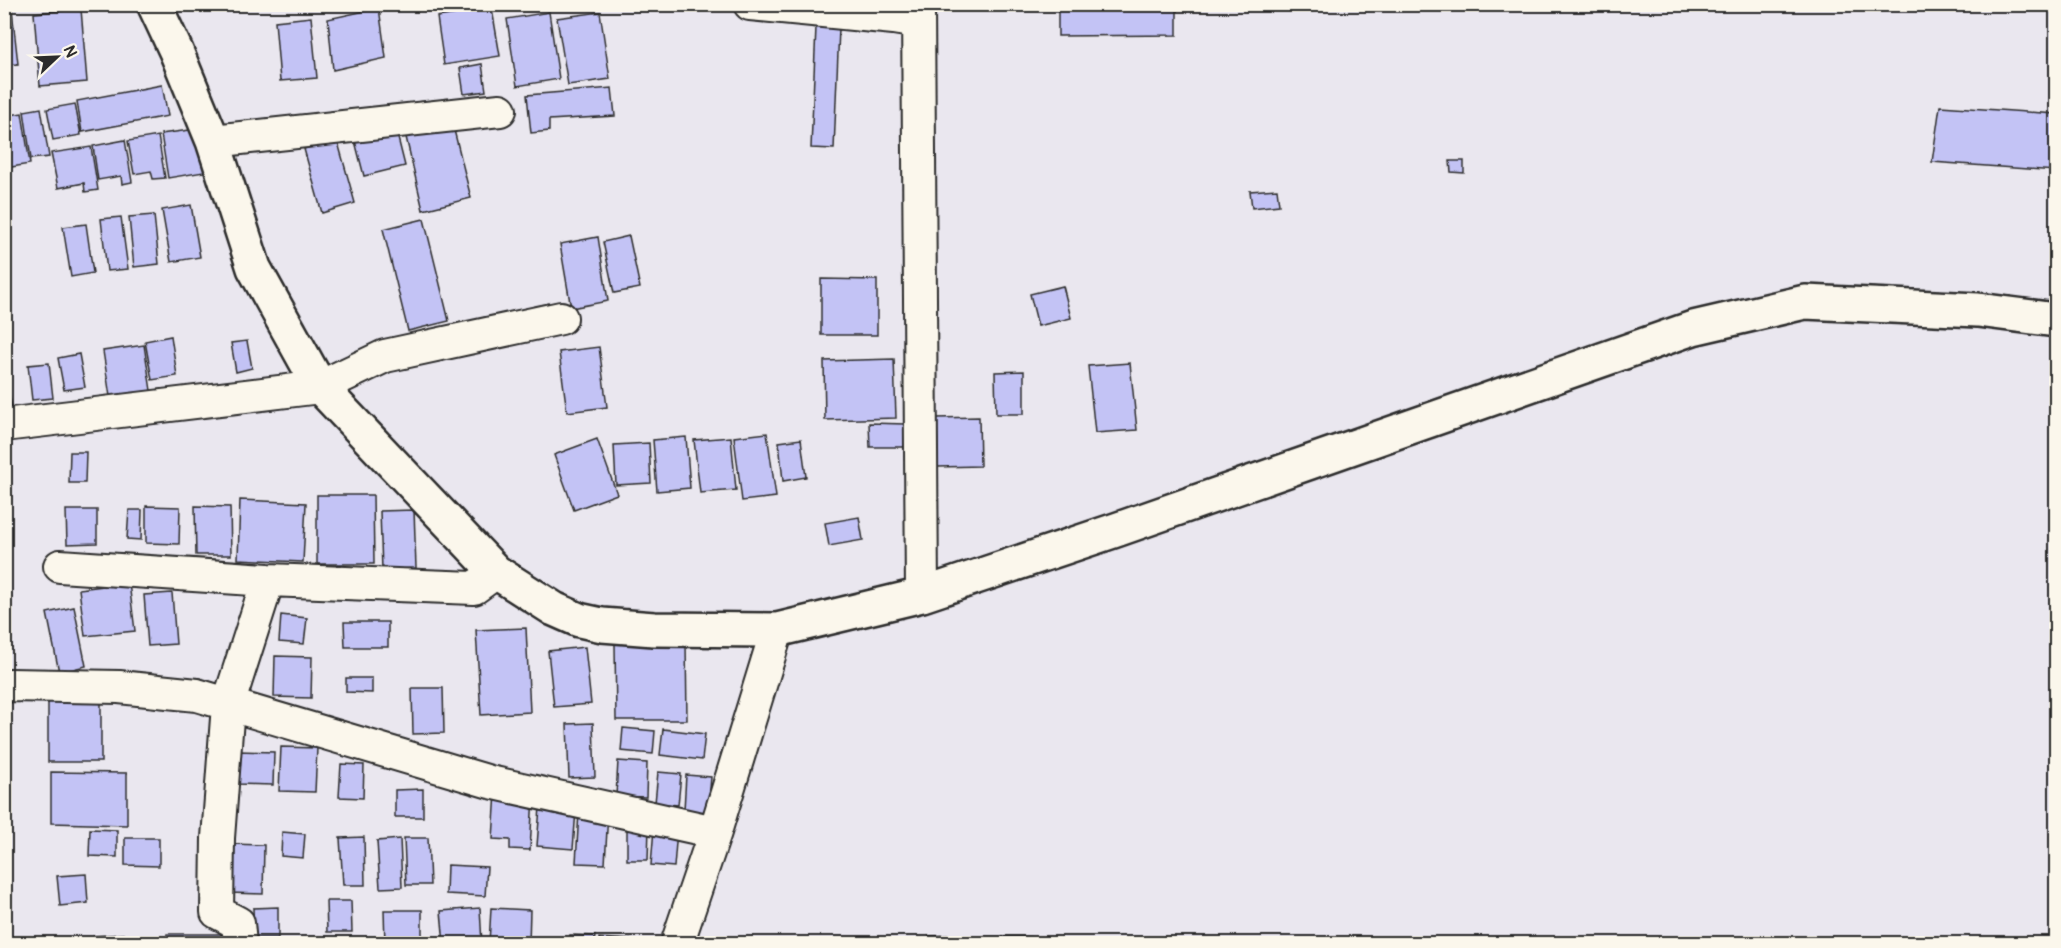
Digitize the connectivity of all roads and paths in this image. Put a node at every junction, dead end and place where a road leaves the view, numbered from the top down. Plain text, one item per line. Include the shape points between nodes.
1 (154, 4) edge
2 (750, 4) edge
3 (918, 13) edge
4 (500, 110) dead end
5 (213, 141) junction
6 (561, 318) dead end
7 (2056, 320) edge
8 (320, 387) junction
9 (4, 425) edge
10 (60, 566) dead end
11 (496, 572) junction
12 (268, 580) junction
13 (922, 595) junction
14 (777, 630) junction
15 (4, 687) edge
16 (228, 705) junction
17 (715, 832) junction
18 (240, 944) edge
19 (677, 944) edge

1 - 5 street
2 - 3 street via 894,18
3 - 13 street
4 - 5 street
5 - 8 street via 254,268
6 - 8 street via 385,356
7 - 13 street via 1978,310 1805,302 1704,326
8 - 9 street
8 - 11 street
10 - 12 street
11 - 12 street via 474,588
11 - 14 street via 554,609 602,626
12 - 16 street
13 - 14 street
14 - 17 street
15 - 16 street via 120,687 197,695
16 - 17 street via 490,782
16 - 18 street via 217,912 238,923
17 - 19 street

